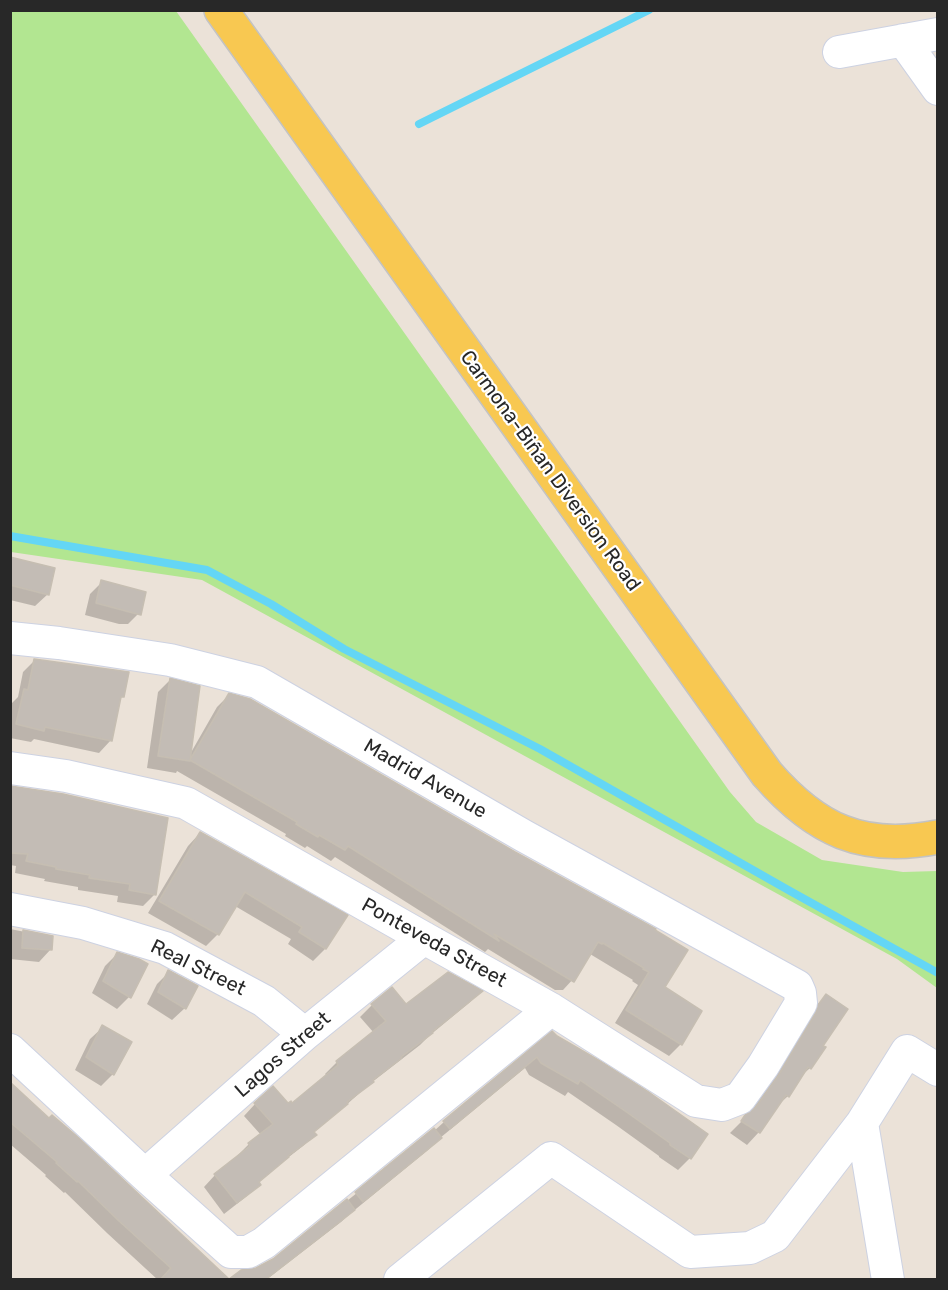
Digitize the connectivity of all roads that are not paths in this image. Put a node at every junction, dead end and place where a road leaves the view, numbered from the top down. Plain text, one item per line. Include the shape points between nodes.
1 (221, 10) edge
2 (938, 34) edge
3 (903, 40) junction
4 (839, 52) dead end
5 (938, 89) edge
6 (10, 638) edge
7 (10, 768) edge
8 (938, 837) edge
9 (10, 909) edge
10 (424, 938) junction
11 (801, 1003) joint
12 (551, 1009) junction
13 (305, 1034) junction
14 (10, 1050) edge
15 (938, 1070) edge
16 (862, 1123) junction
17 (145, 1175) junction
18 (419, 1273) edge
19 (888, 1280) edge

1 - 8 main road, Carmona-Biñan Diversion Road via 767,774 803,810 850,835 900,842
2 - 3 street
3 - 4 street
3 - 5 street
6 - 11 street, Madrid Avenue via 170,660 256,682 797,986
7 - 10 street, Ponteveda Street via 66,776 186,803
9 - 13 street, Real Street via 83,922 165,948 264,1001
10 - 12 street, Ponteveda Street
10 - 13 street, Lagos Street
11 - 12 street, Ponteveda Street via 740,1098 722,1105 696,1101
12 - 17 street via 248,1252 231,1252
13 - 17 street, Lagos Street
14 - 17 street
15 - 16 street via 907,1050
16 - 18 street via 776,1236 750,1248 690,1252 551,1158
16 - 19 street

